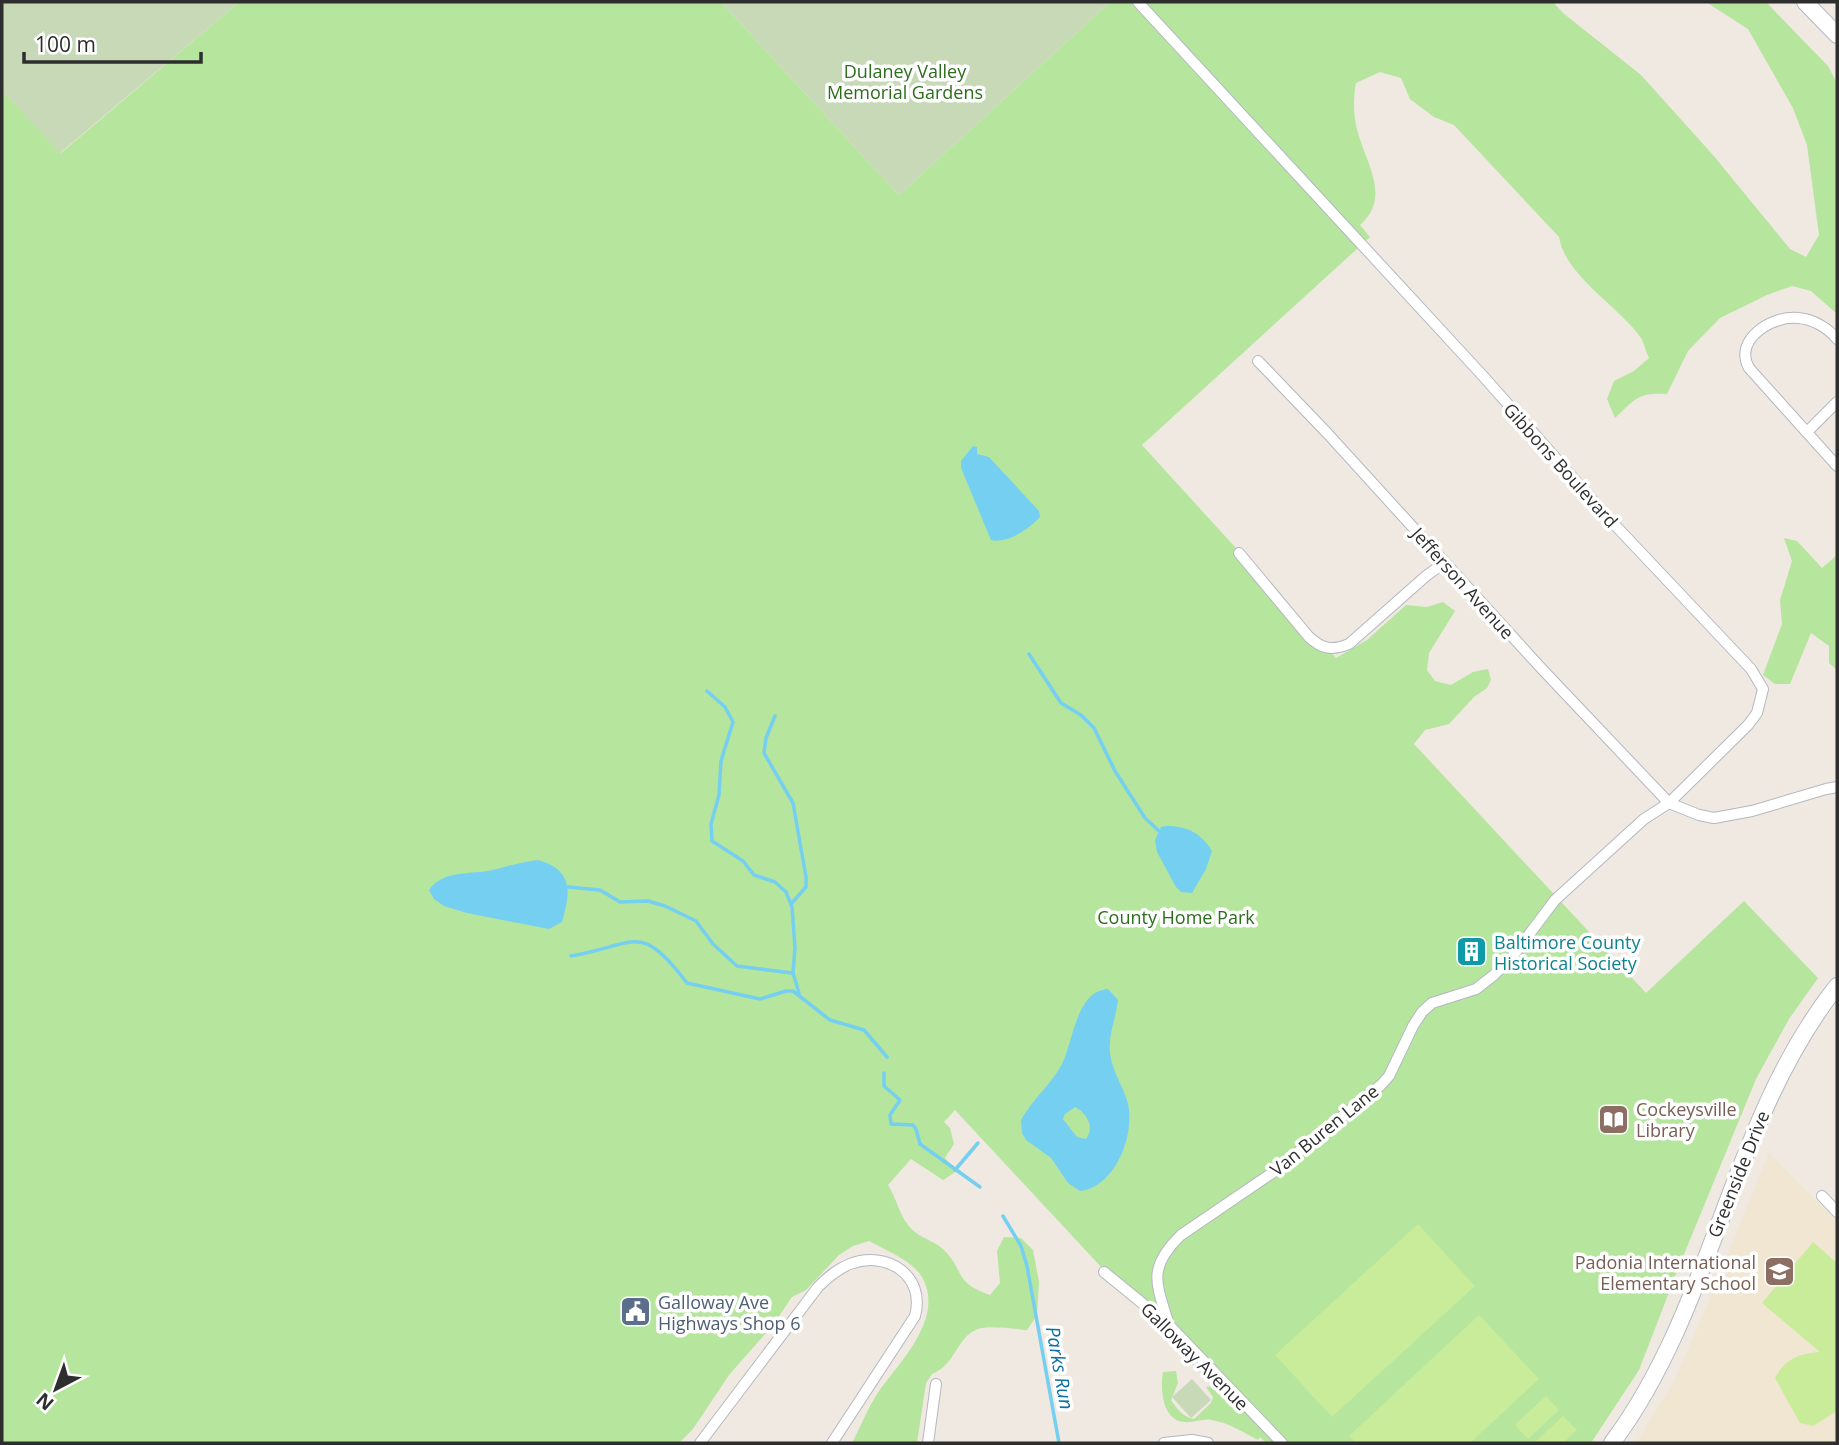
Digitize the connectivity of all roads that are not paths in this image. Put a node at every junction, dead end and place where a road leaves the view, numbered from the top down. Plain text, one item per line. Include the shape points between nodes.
1 (1138, 2) edge
2 (1805, 2) edge
3 (1837, 35) edge
4 (1837, 339) edge
5 (1258, 361) dead end
6 (1837, 402) edge
7 (1807, 432) junction
8 (1837, 466) edge
9 (1239, 553) dead end
10 (1444, 563) junction
11 (1837, 787) edge
12 (1669, 803) junction
13 (1837, 986) edge
14 (1822, 1196) dead end
15 (1837, 1212) edge
16 (1104, 1272) dead end
17 (1169, 1325) junction
18 (936, 1384) dead end
19 (700, 1443) edge
20 (832, 1443) edge
21 (928, 1443) edge
22 (1164, 1443) edge
23 (1209, 1443) edge
24 (1282, 1443) edge
25 (1612, 1443) edge

1 - 12 street, Gibbons Boulevard via 1759,681 1763,689 1757,713
2 - 3 street
4 - 7 street via 1809,320 1780,318 1756,333 1745,353 1749,368
5 - 10 street, Jefferson Avenue
6 - 7 street
7 - 8 street
9 - 10 street via 1309,637 1328,649 1349,644
10 - 12 street, Jefferson Avenue
11 - 12 street via 1714,818
12 - 17 street, Van Buren Lane via 1644,819 1555,900 1494,975 1476,989 1432,1003 1422,1012 1381,1084 1275,1171 1171,1245 1158,1263 1156,1283
13 - 25 street, Greenside Drive via 1806,1028 1775,1085 1672,1341 1645,1394
14 - 15 street
16 - 17 street, Galloway Avenue
17 - 24 street, Galloway Avenue
18 - 21 street
19 - 20 street via 833,1272 861,1261 890,1263 916,1290 915,1316
22 - 23 street

